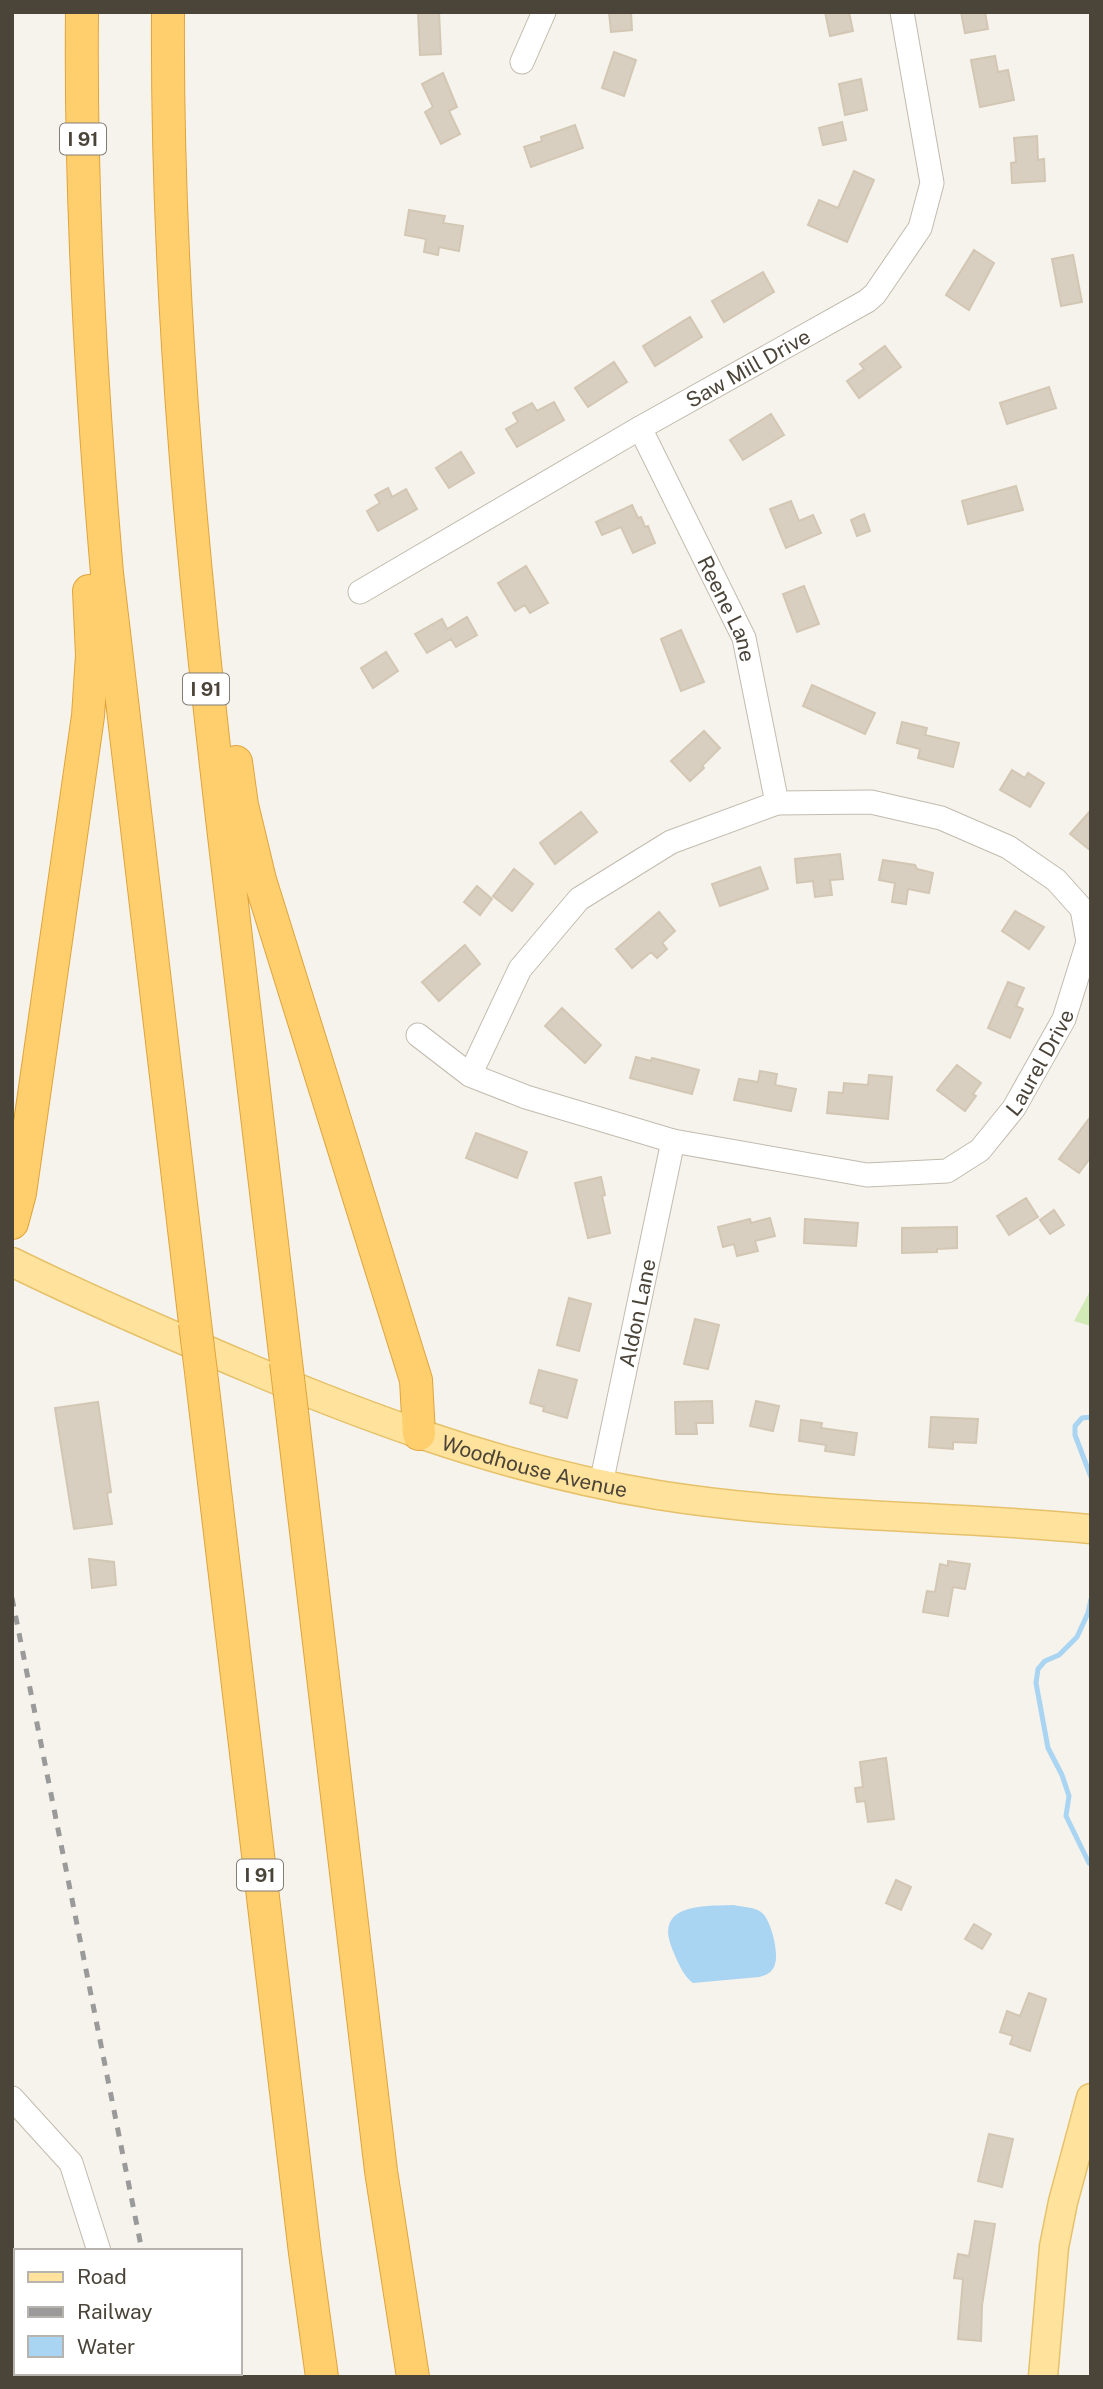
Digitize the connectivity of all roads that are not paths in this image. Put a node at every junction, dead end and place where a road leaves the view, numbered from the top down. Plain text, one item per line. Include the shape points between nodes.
1 (82, 12) edge
2 (168, 12) edge
3 (544, 12) edge
4 (902, 12) edge
5 (522, 62) dead end
6 (640, 428) junction
7 (101, 500) junction
8 (360, 592) dead end
9 (202, 650) junction
10 (777, 803) junction
11 (418, 1035) dead end
12 (470, 1075) junction
13 (673, 1141) junction
14 (12, 1223) edge
15 (12, 1262) edge
16 (419, 1434) junction
17 (601, 1484) junction
18 (1091, 1529) edge
19 (12, 2098) edge
20 (1091, 2098) edge
21 (98, 2249) edge
22 (322, 2377) edge
23 (413, 2377) edge
24 (1043, 2377) edge

1 - 7 highway, I 91 via 85,223
2 - 9 highway, I 91 via 174,292
3 - 5 street
4 - 6 street, Saw Mill Drive via 932,183 920,228 908,248 866,301
6 - 8 street, Saw Mill Drive
6 - 10 street, Reene Lane via 744,638
7 - 14 highway via 88,559 92,655 88,716
7 - 22 highway, I 91, bridge
9 - 16 highway via 228,709 242,805 260,880 416,1380
9 - 23 highway, I 91, bridge via 381,2171
10 - 12 street, Laurel Drive via 671,842 579,899 520,969
10 - 13 street, Laurel Drive via 871,802 941,818 1008,847 1056,880 1082,909 1088,942 1064,1020 1014,1108 979,1150 947,1171 867,1175
11 - 12 street, Laurel Drive
12 - 13 street, Laurel Drive via 526,1097
13 - 17 street, Aldon Lane
15 - 16 main road, Woodhouse Avenue via 313,1396
16 - 17 main road, Woodhouse Avenue
17 - 18 main road, Woodhouse Avenue via 741,1506
19 - 21 street via 71,2163
20 - 24 main road via 1054,2247

